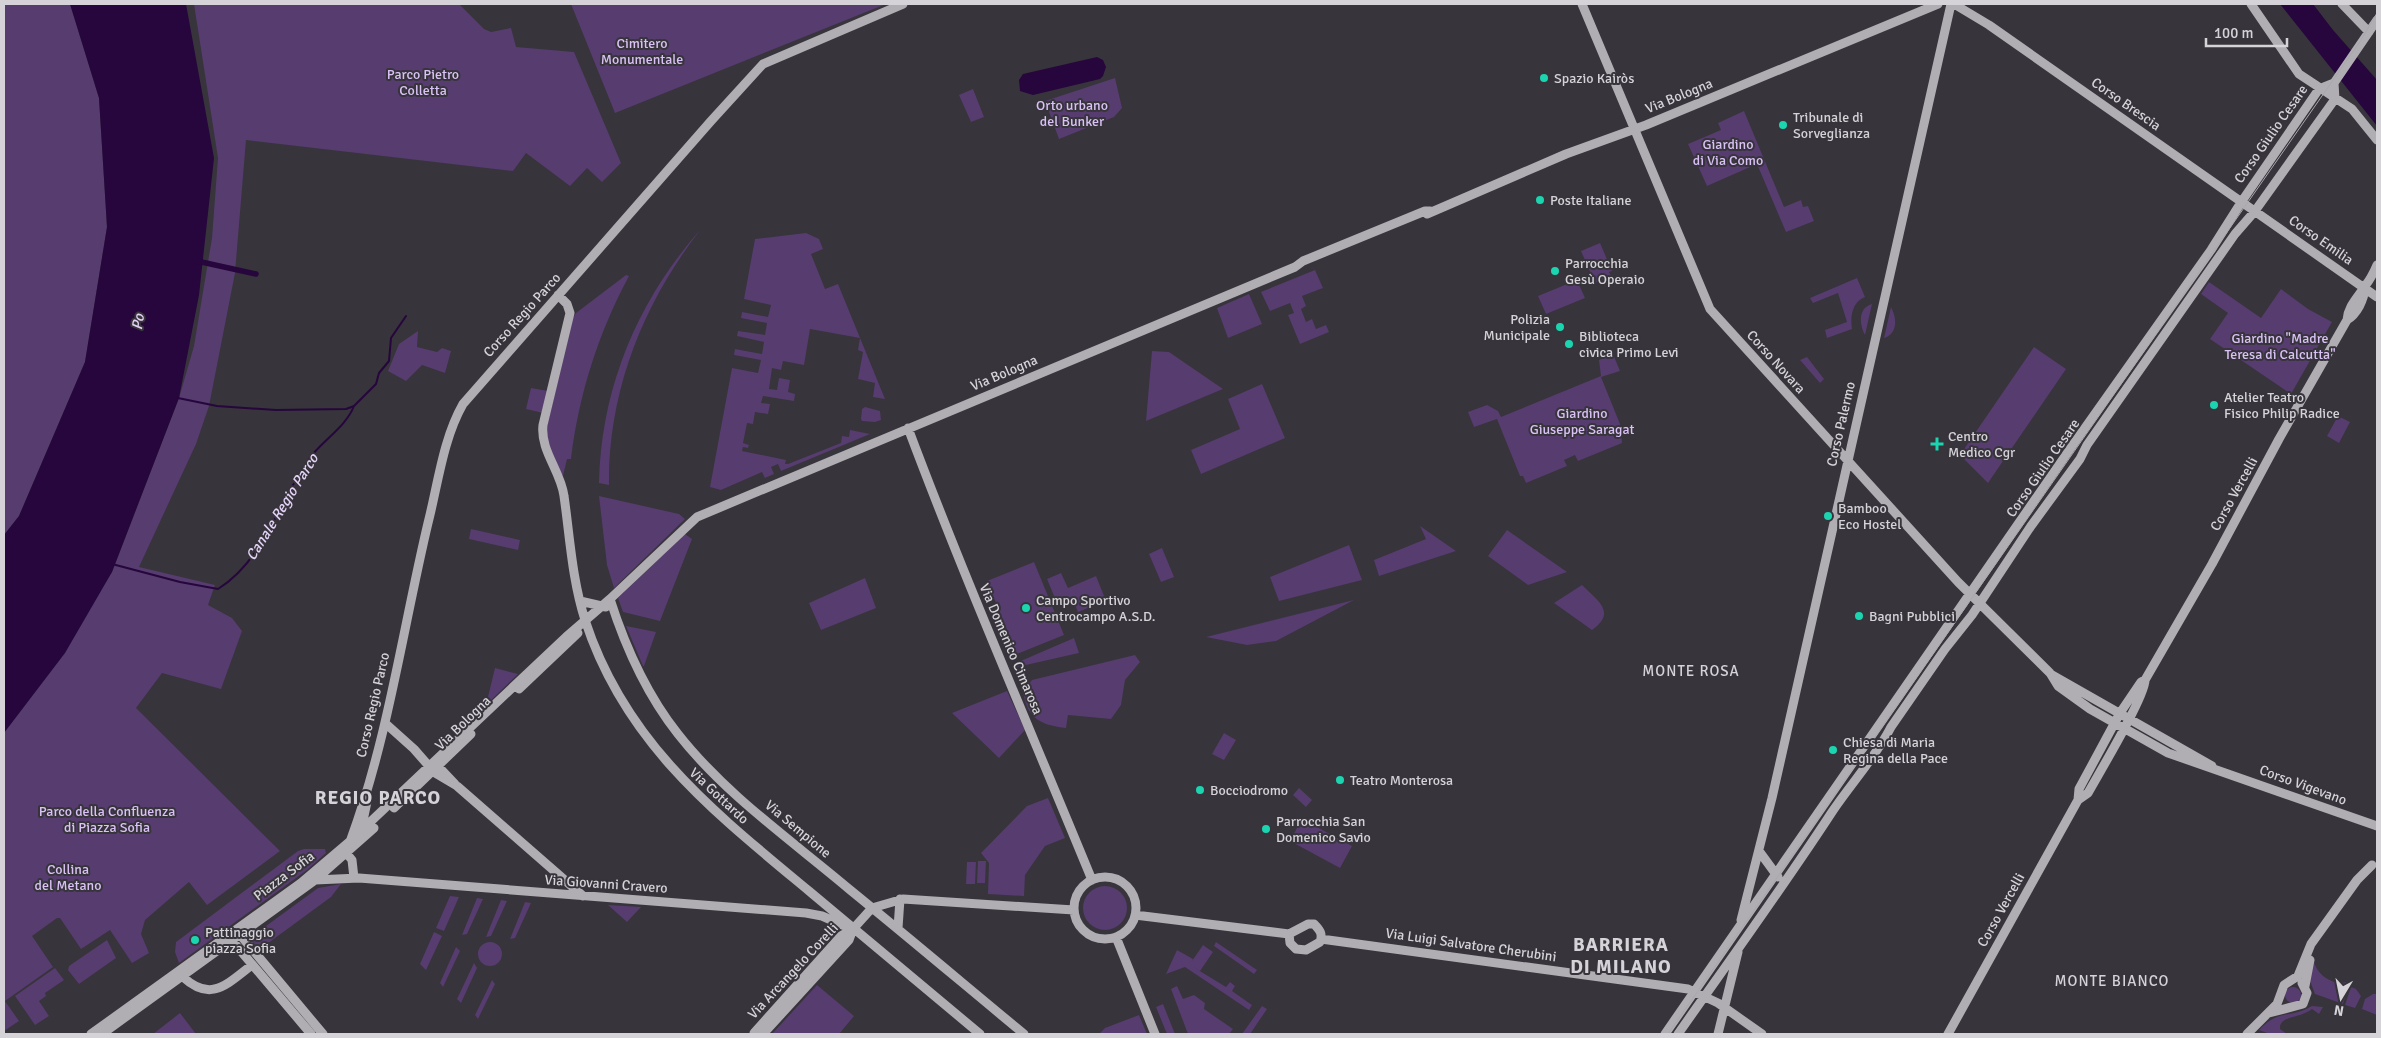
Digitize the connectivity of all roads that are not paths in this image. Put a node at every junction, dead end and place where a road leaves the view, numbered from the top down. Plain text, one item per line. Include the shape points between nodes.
1 (904, 4) edge
2 (1582, 4) edge
3 (1938, 4) edge
4 (1952, 4) edge
5 (1964, 4) edge
6 (2251, 4) edge
7 (2342, 4) edge
8 (2377, 20) edge
9 (1989, 24) junction
10 (2369, 32) junction
11 (2335, 82) junction
12 (2319, 89) junction
13 (2335, 99) junction
14 (1633, 129) junction
15 (2377, 140) edge
16 (2248, 206) junction
17 (2377, 265) edge
18 (2365, 288) junction
19 (558, 295) junction
20 (2377, 297) edge
21 (908, 428) junction
22 (1847, 462) junction
23 (1971, 595) junction
24 (610, 599) junction
25 (580, 601) junction
26 (1980, 604) junction
27 (599, 609) junction
28 (614, 611) junction
29 (586, 622) junction
30 (2050, 673) junction
31 (2145, 680) junction
32 (2120, 713) junction
33 (2129, 718) junction
34 (385, 723) junction
35 (2114, 724) junction
36 (2122, 729) junction
37 (434, 766) junction
38 (2219, 770) junction
39 (368, 786) junction
40 (368, 799) junction
41 (2078, 800) junction
42 (386, 808) junction
43 (2377, 826) edge
44 (361, 831) junction
45 (348, 847) junction
46 (1759, 851) junction
47 (2375, 861) edge
48 (1776, 873) junction
49 (354, 878) junction
50 (314, 880) junction
51 (1092, 880) junction
52 (1783, 885) junction
53 (583, 896) junction
54 (900, 899) junction
55 (870, 909) junction
56 (1074, 910) junction
57 (1135, 915) junction
58 (854, 927) junction
59 (898, 928) junction
60 (1738, 930) junction
61 (238, 932) junction
62 (1289, 934) junction
63 (1116, 937) junction
64 (230, 938) junction
65 (1321, 939) junction
66 (1739, 948) junction
67 (252, 965) junction
68 (182, 974) junction
69 (2290, 982) junction
70 (2305, 986) junction
71 (1695, 990) junction
72 (2280, 994) junction
73 (1704, 996) junction
74 (1724, 1008) junction
75 (2294, 1008) junction
76 (2268, 1013) junction
77 (91, 1034) edge
78 (102, 1034) edge
79 (310, 1034) edge
80 (323, 1034) edge
81 (755, 1034) edge
82 (980, 1034) edge
83 (1024, 1034) edge
84 (1155, 1034) edge
85 (1665, 1034) edge
86 (1678, 1034) edge
87 (1718, 1034) edge
88 (1762, 1034) edge
89 (1948, 1034) edge
90 (2247, 1034) edge

1 - 19 street, Corso Regio Parco via 764,64
2 - 14 street, Corso Novara
3 - 14 street, Via Bologna
4 - 9 street, Corso Brescia
4 - 22 street, Corso Palermo
5 - 9 street, Corso Brescia
6 - 12 street via 2294,67
7 - 10 street
8 - 10 street
9 - 16 street, Corso Brescia
10 - 11 street
11 - 12 street, Corso Giulio Cesare
11 - 13 street
12 - 13 street
12 - 16 street, Corso Giulio Cesare
13 - 15 street via 2355,112
13 - 16 street, Corso Giulio Cesare
14 - 21 street, Via Bologna
14 - 22 street, Corso Novara via 1710,309
16 - 18 street, Corso Emilia
16 - 23 street, Corso Giulio Cesare via 2144,343
16 - 26 street, Corso Giulio Cesare via 2229,242
17 - 18 street, Corso Vercelli
18 - 20 street, Corso Emilia
18 - 31 street, Corso Vercelli via 2353,316 2347,320 2280,445 2274,450
19 - 25 street, Via Gottardo via 570,313 542,432 564,494 571,561
19 - 34 street, Corso Regio Parco via 470,395 456,419 416,573
21 - 24 street, Via Bologna via 697,517
21 - 51 street, Via Domenico Cimarosa
22 - 23 street, Corso Novara
22 - 46 street, Corso Palermo
23 - 26 street, Corso Novara
23 - 48 street, Corso Giulio Cesare
24 - 27 street, Via Bologna
24 - 28 street, Via Sempione
25 - 27 street
25 - 29 street, Via Gottardo
26 - 30 street, Corso Novara
26 - 52 street, Corso Giulio Cesare via 1945,649 1891,727 1885,741 1869,759
27 - 28 street
27 - 29 street, Via Bologna
28 - 55 street, Via Sempione via 644,680 677,734 738,796
29 - 37 street, Via Bologna
29 - 58 street, Via Gottardo via 622,700 675,773 728,824
30 - 32 street, Corso Novara
30 - 35 street, Corso Novara via 2058,686
31 - 32 street, Corso Vercelli
31 - 33 street, Corso Vercelli
32 - 33 street, Corso Novara
32 - 35 street, Corso Vercelli
33 - 36 street, Corso Vercelli
33 - 38 street, Corso Vigevano
34 - 37 street
34 - 39 street, Corso Regio Parco
35 - 36 street, Corso Vigevano
35 - 41 street, Corso Vercelli via 2079,789
36 - 38 street, Corso Vigevano via 2168,753
36 - 41 street, Corso Vercelli via 2088,793
37 - 42 street, Via Bologna
37 - 45 street, Via Bologna
37 - 53 street
38 - 43 street, Corso Vigevano
39 - 40 street, Corso Regio Parco
39 - 45 street, Corso Regio Parco
40 - 42 street via 379,808
40 - 44 street, Corso Regio Parco
41 - 89 street, Corso Vercelli
42 - 44 street, Via Bologna
44 - 45 street, Corso Regio Parco
45 - 49 street
45 - 50 street, Piazza Sofia
45 - 61 street, Piazza Sofia
46 - 48 street
46 - 60 street, Corso Palermo
47 - 69 street via 2357,880 2311,944 2299,974
47 - 70 street via 2314,948
48 - 52 street
48 - 60 street, Corso Giulio Cesare
49 - 50 street, Piazza Sofia
49 - 53 street, Via Giovanni Cravero
50 - 61 street, Piazza Sofia
51 - 56 street via 1078,893
51 - 57 street via 1110,878 1124,885 1134,899
52 - 66 street, Corso Giulio Cesare
53 - 58 street, Via Giovanni Cravero via 806,913
54 - 55 street
54 - 56 street
54 - 59 street
55 - 58 street, Via Arcangelo Corelli
55 - 59 street, Via Sempione
56 - 63 street via 1079,925 1088,934 1107,939
57 - 62 street
57 - 63 street via 1128,928
58 - 81 street, Via Arcangelo Corelli via 849,940
58 - 82 street, Via Gottardo
59 - 83 street, Via Sempione
60 - 71 street, Corso Giulio Cesare
61 - 64 street, Piazza Sofia
61 - 80 street
62 - 65 street via 1301,926 1314,924 1320,930
62 - 65 street via 1292,946 1301,950 1316,946
63 - 84 street
64 - 67 street
64 - 68 street, Piazza Sofia
65 - 71 street, Via Luigi Salvatore Cherubini
66 - 73 street, Corso Giulio Cesare
66 - 74 street
67 - 68 street via 215,991 192,985
67 - 79 street
68 - 77 street
68 - 78 street
69 - 70 street
69 - 72 street via 2284,985
70 - 75 street via 2305,1002
71 - 73 street, Via Luigi Salvatore Cherubini
71 - 85 street
72 - 75 street via 2284,1003
72 - 76 street
73 - 74 street, Via Luigi Salvatore Cherubini
73 - 86 street
74 - 87 street
74 - 88 street, Via Luigi Salvatore Cherubini
75 - 76 street
76 - 90 street

